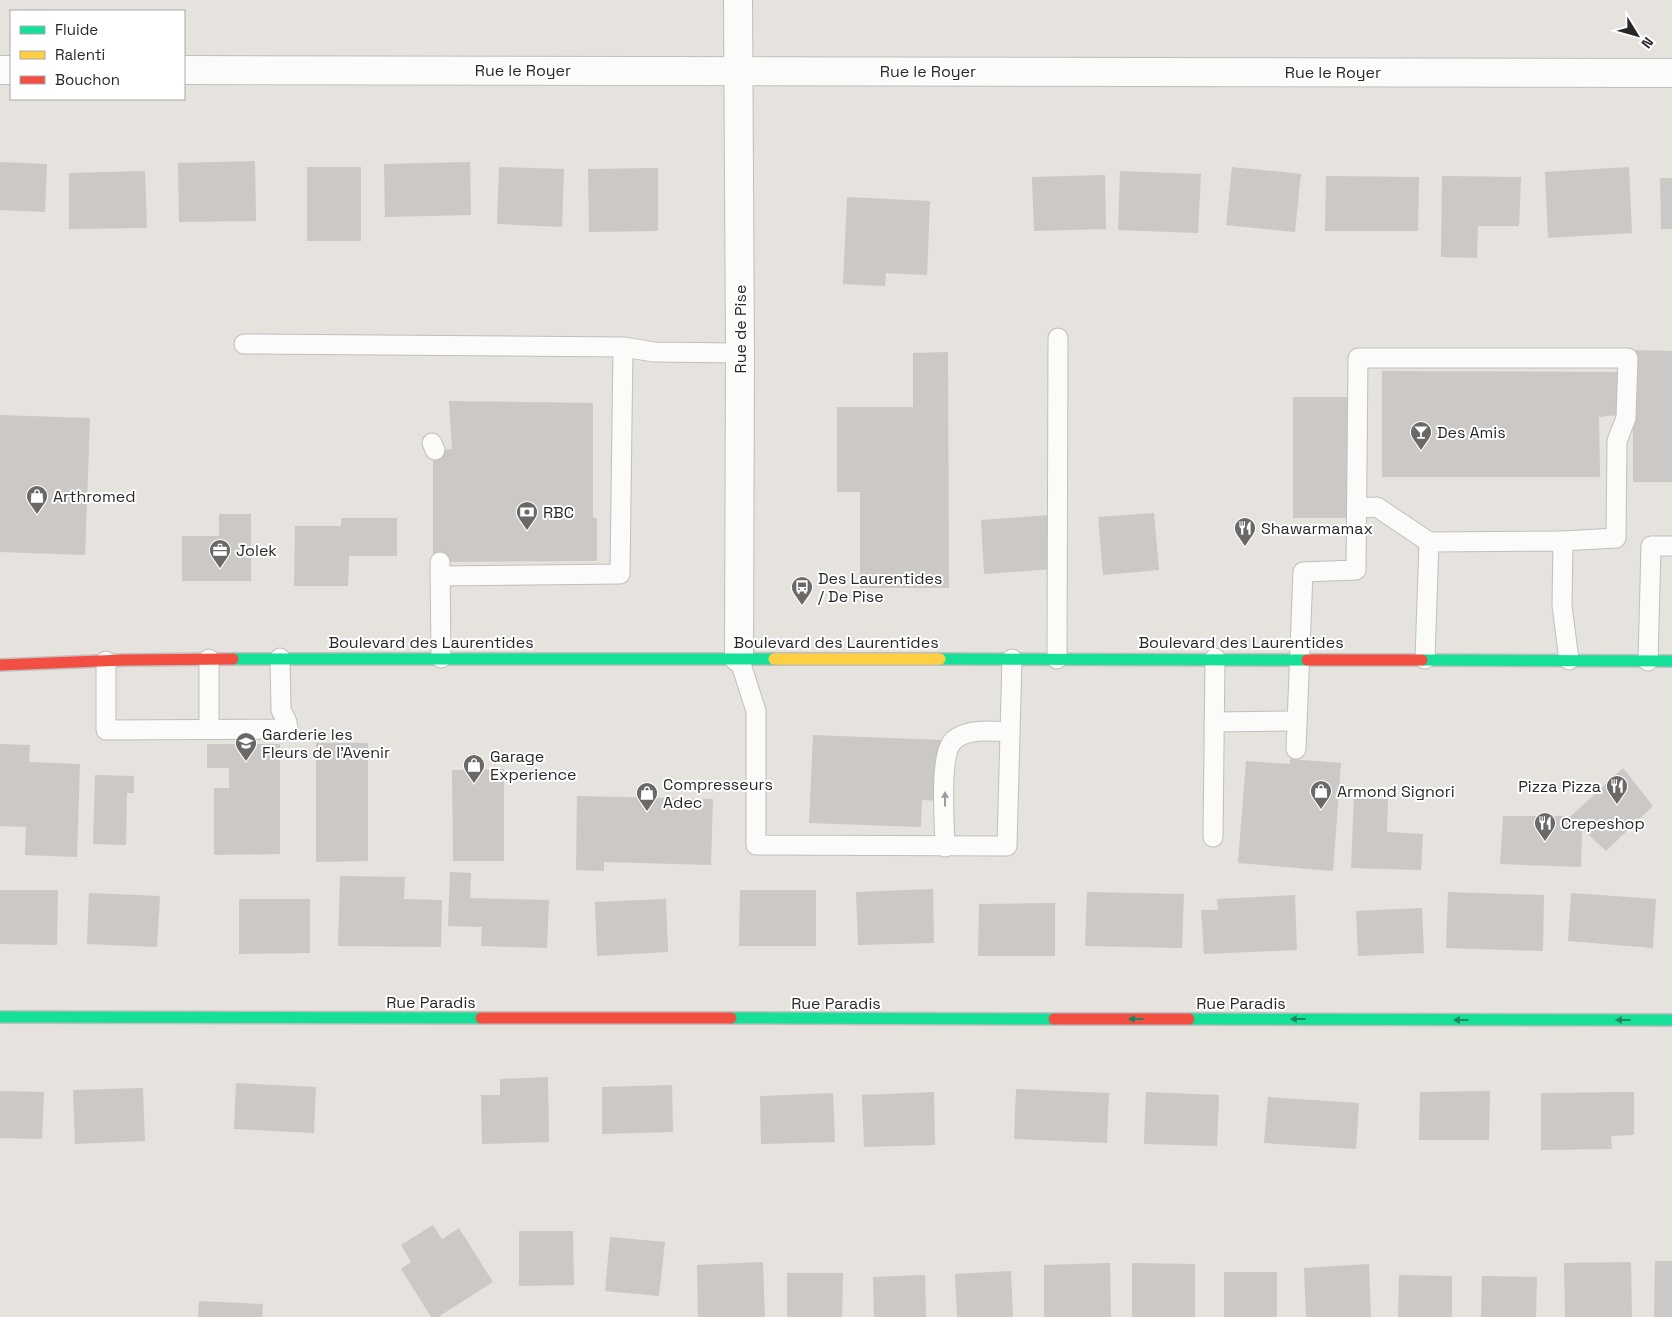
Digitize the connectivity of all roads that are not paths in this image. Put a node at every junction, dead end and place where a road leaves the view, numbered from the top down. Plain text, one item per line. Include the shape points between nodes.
1 (738, 0) edge
2 (185, 70) edge
3 (738, 70) junction
4 (1672, 73) edge
5 (1058, 338) dead end
6 (244, 344) dead end
7 (624, 347) junction
8 (740, 353) junction
9 (1357, 508) junction
10 (1563, 541) junction
11 (1429, 542) junction
12 (1672, 546) edge
13 (280, 658) junction
14 (441, 658) junction
15 (738, 658) junction
16 (1012, 658) junction
17 (1215, 658) junction
18 (1300, 658) junction
19 (209, 659) junction
20 (1057, 659) junction
21 (1425, 659) junction
22 (1569, 660) junction
23 (106, 661) junction
24 (1648, 661) junction
25 (1672, 661) edge
26 (0, 665) edge
27 (1297, 721) junction
28 (1214, 722) junction
29 (209, 730) junction
30 (1010, 732) junction
31 (1296, 749) dead end
32 (1213, 837) dead end
33 (944, 847) junction
34 (0, 1018) edge
35 (1672, 1020) edge

1 - 3 street, Rue de Pise
2 - 3 street, Rue le Royer
3 - 4 street, Rue le Royer
3 - 8 street, Rue de Pise
5 - 20 lane
6 - 7 lane
7 - 8 lane via 654,352
7 - 14 lane via 620,574 440,569
8 - 15 street, Rue de Pise
9 - 10 lane via 1358,358 1628,358 1626,418 1617,441 1616,538
9 - 11 lane via 1377,507
9 - 18 lane via 1356,570 1303,572
10 - 11 lane
10 - 22 lane via 1562,606
11 - 21 lane
12 - 24 lane via 1651,546
13 - 14 main road, Boulevard des Laurentides
13 - 19 main road, Boulevard des Laurentides
13 - 29 lane via 281,710 288,729
14 - 15 main road, Boulevard des Laurentides
15 - 16 main road, Boulevard des Laurentides
15 - 33 lane via 756,711 756,845
16 - 20 main road, Boulevard des Laurentides
16 - 30 lane
17 - 18 main road, Boulevard des Laurentides
17 - 20 main road, Boulevard des Laurentides
17 - 28 lane
18 - 21 main road, Boulevard des Laurentides
18 - 27 lane
19 - 23 main road, Boulevard des Laurentides
19 - 29 lane
21 - 22 main road, Boulevard des Laurentides
22 - 24 main road, Boulevard des Laurentides
23 - 26 main road, Boulevard des Laurentides
23 - 29 lane via 106,730
24 - 25 main road, Boulevard des Laurentides
27 - 28 lane
27 - 31 lane
28 - 32 lane
33 -> 30 lane via 945,765 949,746 968,733
30 - 33 lane via 1006,846
35 -> 34 main road, Rue Paradis

